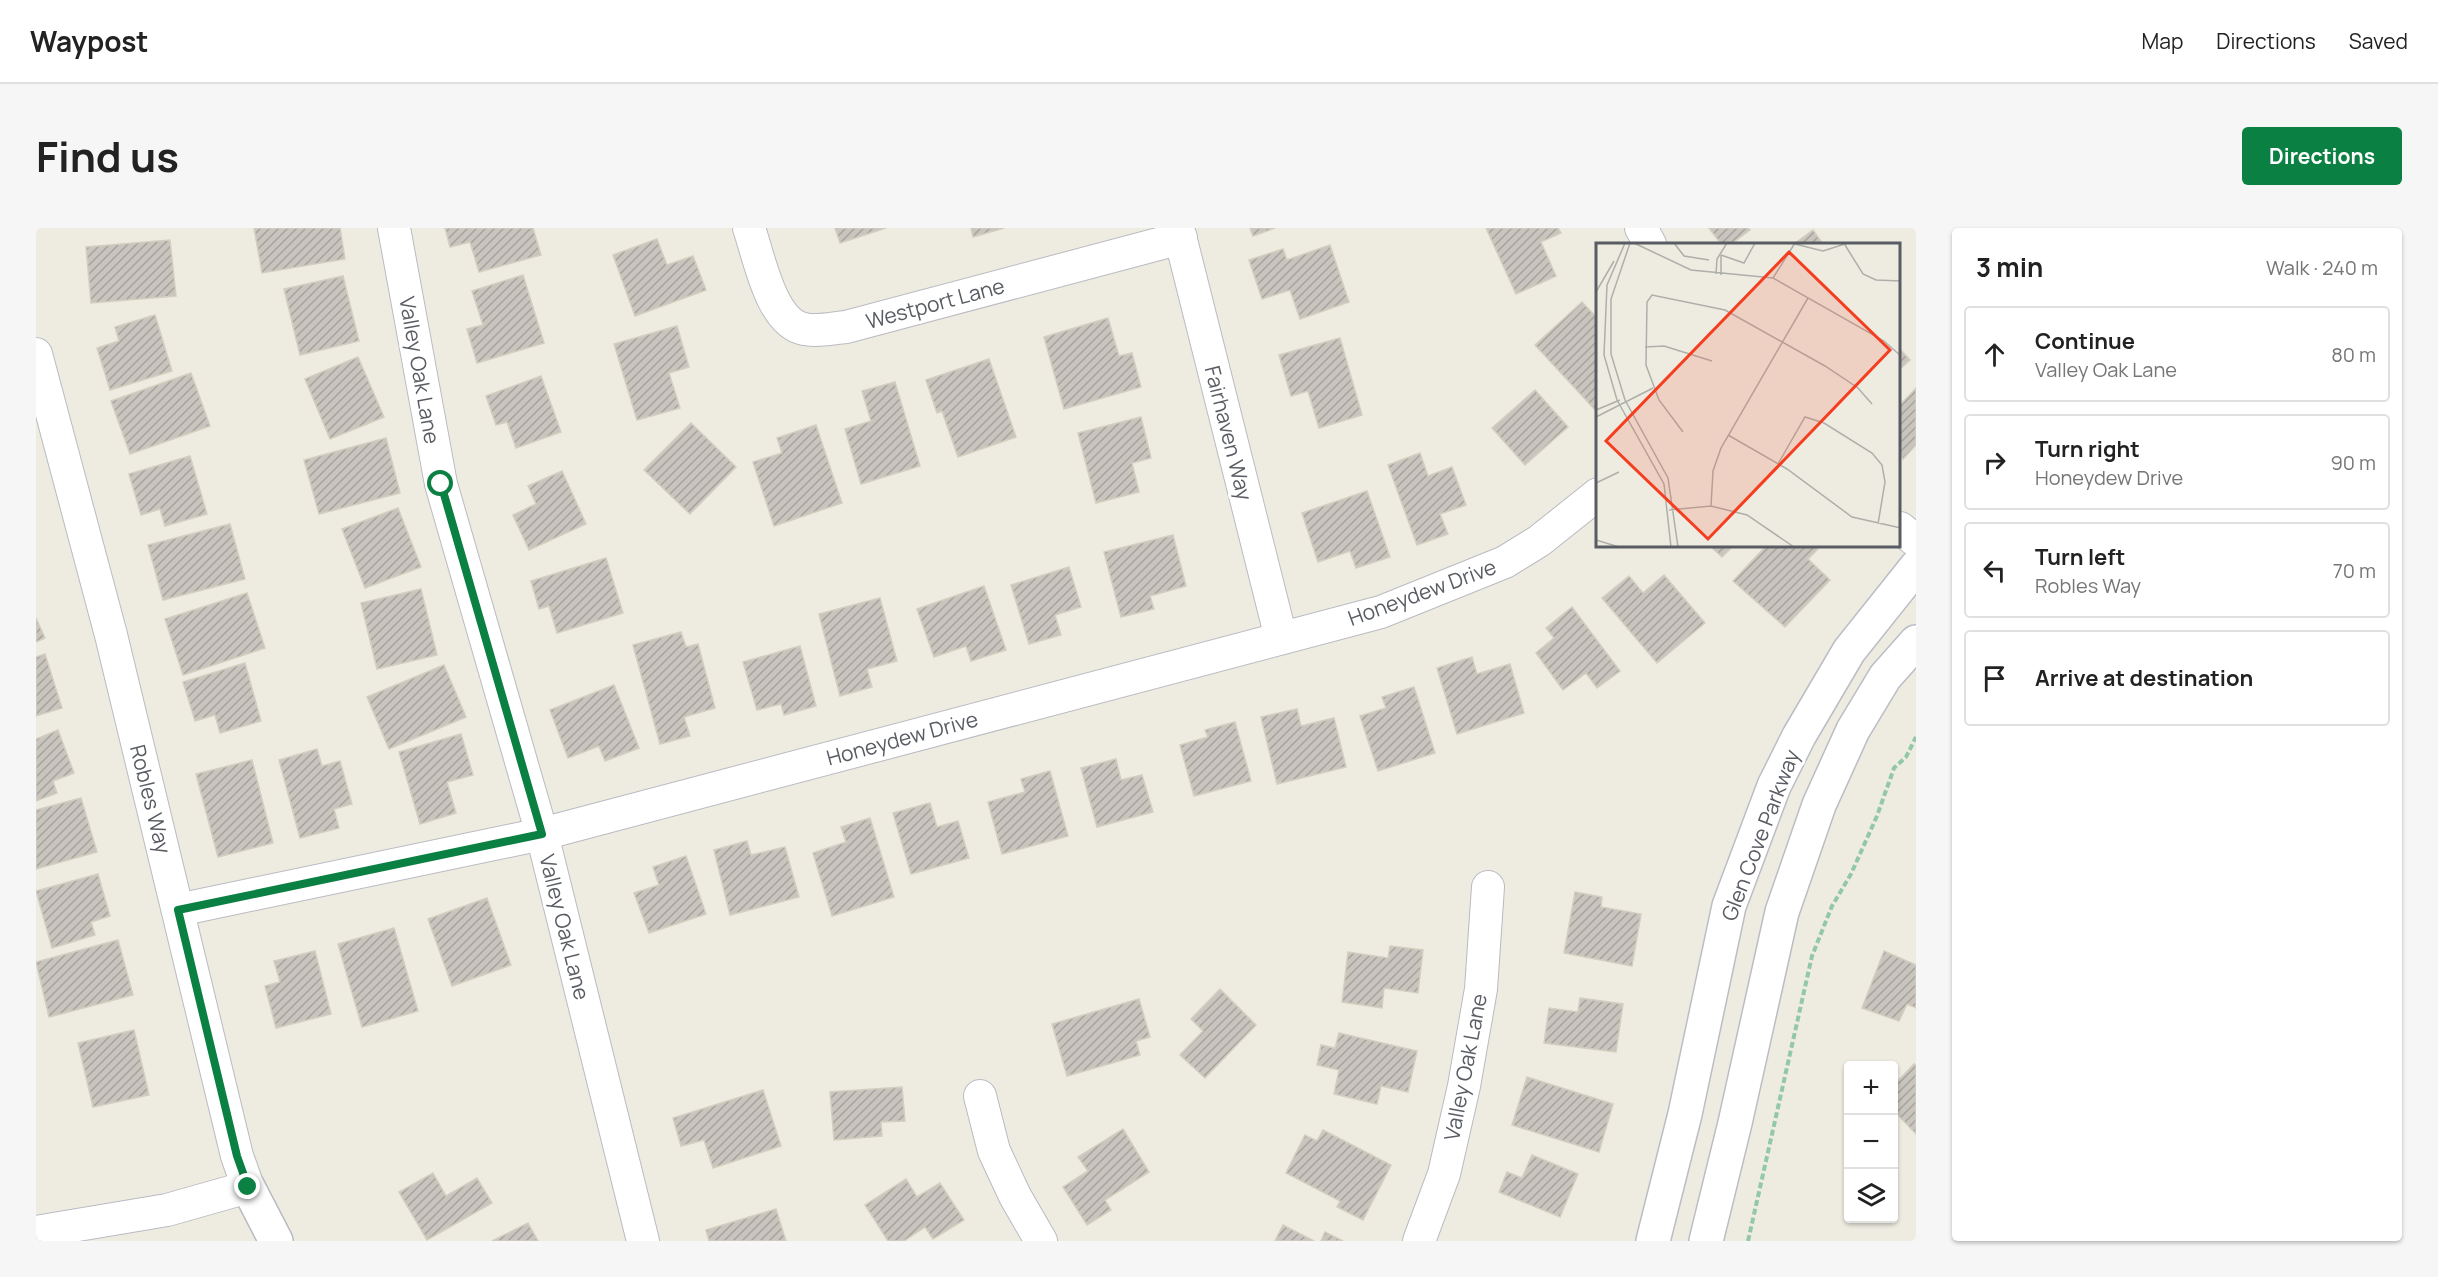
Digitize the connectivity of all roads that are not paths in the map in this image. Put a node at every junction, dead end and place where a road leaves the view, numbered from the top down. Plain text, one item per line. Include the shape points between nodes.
1 (394, 228) edge
2 (749, 228) edge
3 (1641, 228) edge
4 (1179, 233) edge
5 (1649, 243) edge
6 (36, 354) edge
7 (1596, 496) edge
8 (1901, 530) edge
9 (1916, 541) edge
10 (1916, 567) edge
11 (1281, 638) junction
12 (1916, 642) edge
13 (542, 834) junction
14 (1488, 887) dead end
15 (178, 910) junction
16 (980, 1096) dead end
17 (248, 1187) junction
18 (36, 1232) edge
19 (276, 1241) edge
20 (643, 1241) edge
21 (1041, 1241) edge
22 (1419, 1241) edge
23 (1653, 1241) edge
24 (1706, 1241) edge

1 - 13 street, Valley Oak Lane via 441,484
2 - 4 street, Westport Lane via 776,307 790,324 806,330 846,327
3 - 5 street
4 - 11 street, Fairhaven Way
6 - 15 street, Robles Way via 111,635
7 - 11 street, Honeydew Drive via 1539,541 1505,562 1381,612
8 - 9 street
10 - 23 main road, Glen Cove Parkway via 1849,651 1798,736 1774,786 1729,906 1685,1114
11 - 13 street, Honeydew Drive
12 - 24 main road via 1885,677 1852,730 1789,891
13 - 15 street, Honeydew Drive
13 - 20 street, Valley Oak Lane
14 - 22 street, Valley Oak Lane via 1481,989 1464,1086 1444,1174
15 - 17 street, Robles Way via 237,1156
16 - 21 street via 994,1151
17 - 18 street via 167,1210
17 - 19 main road, Robles Way

